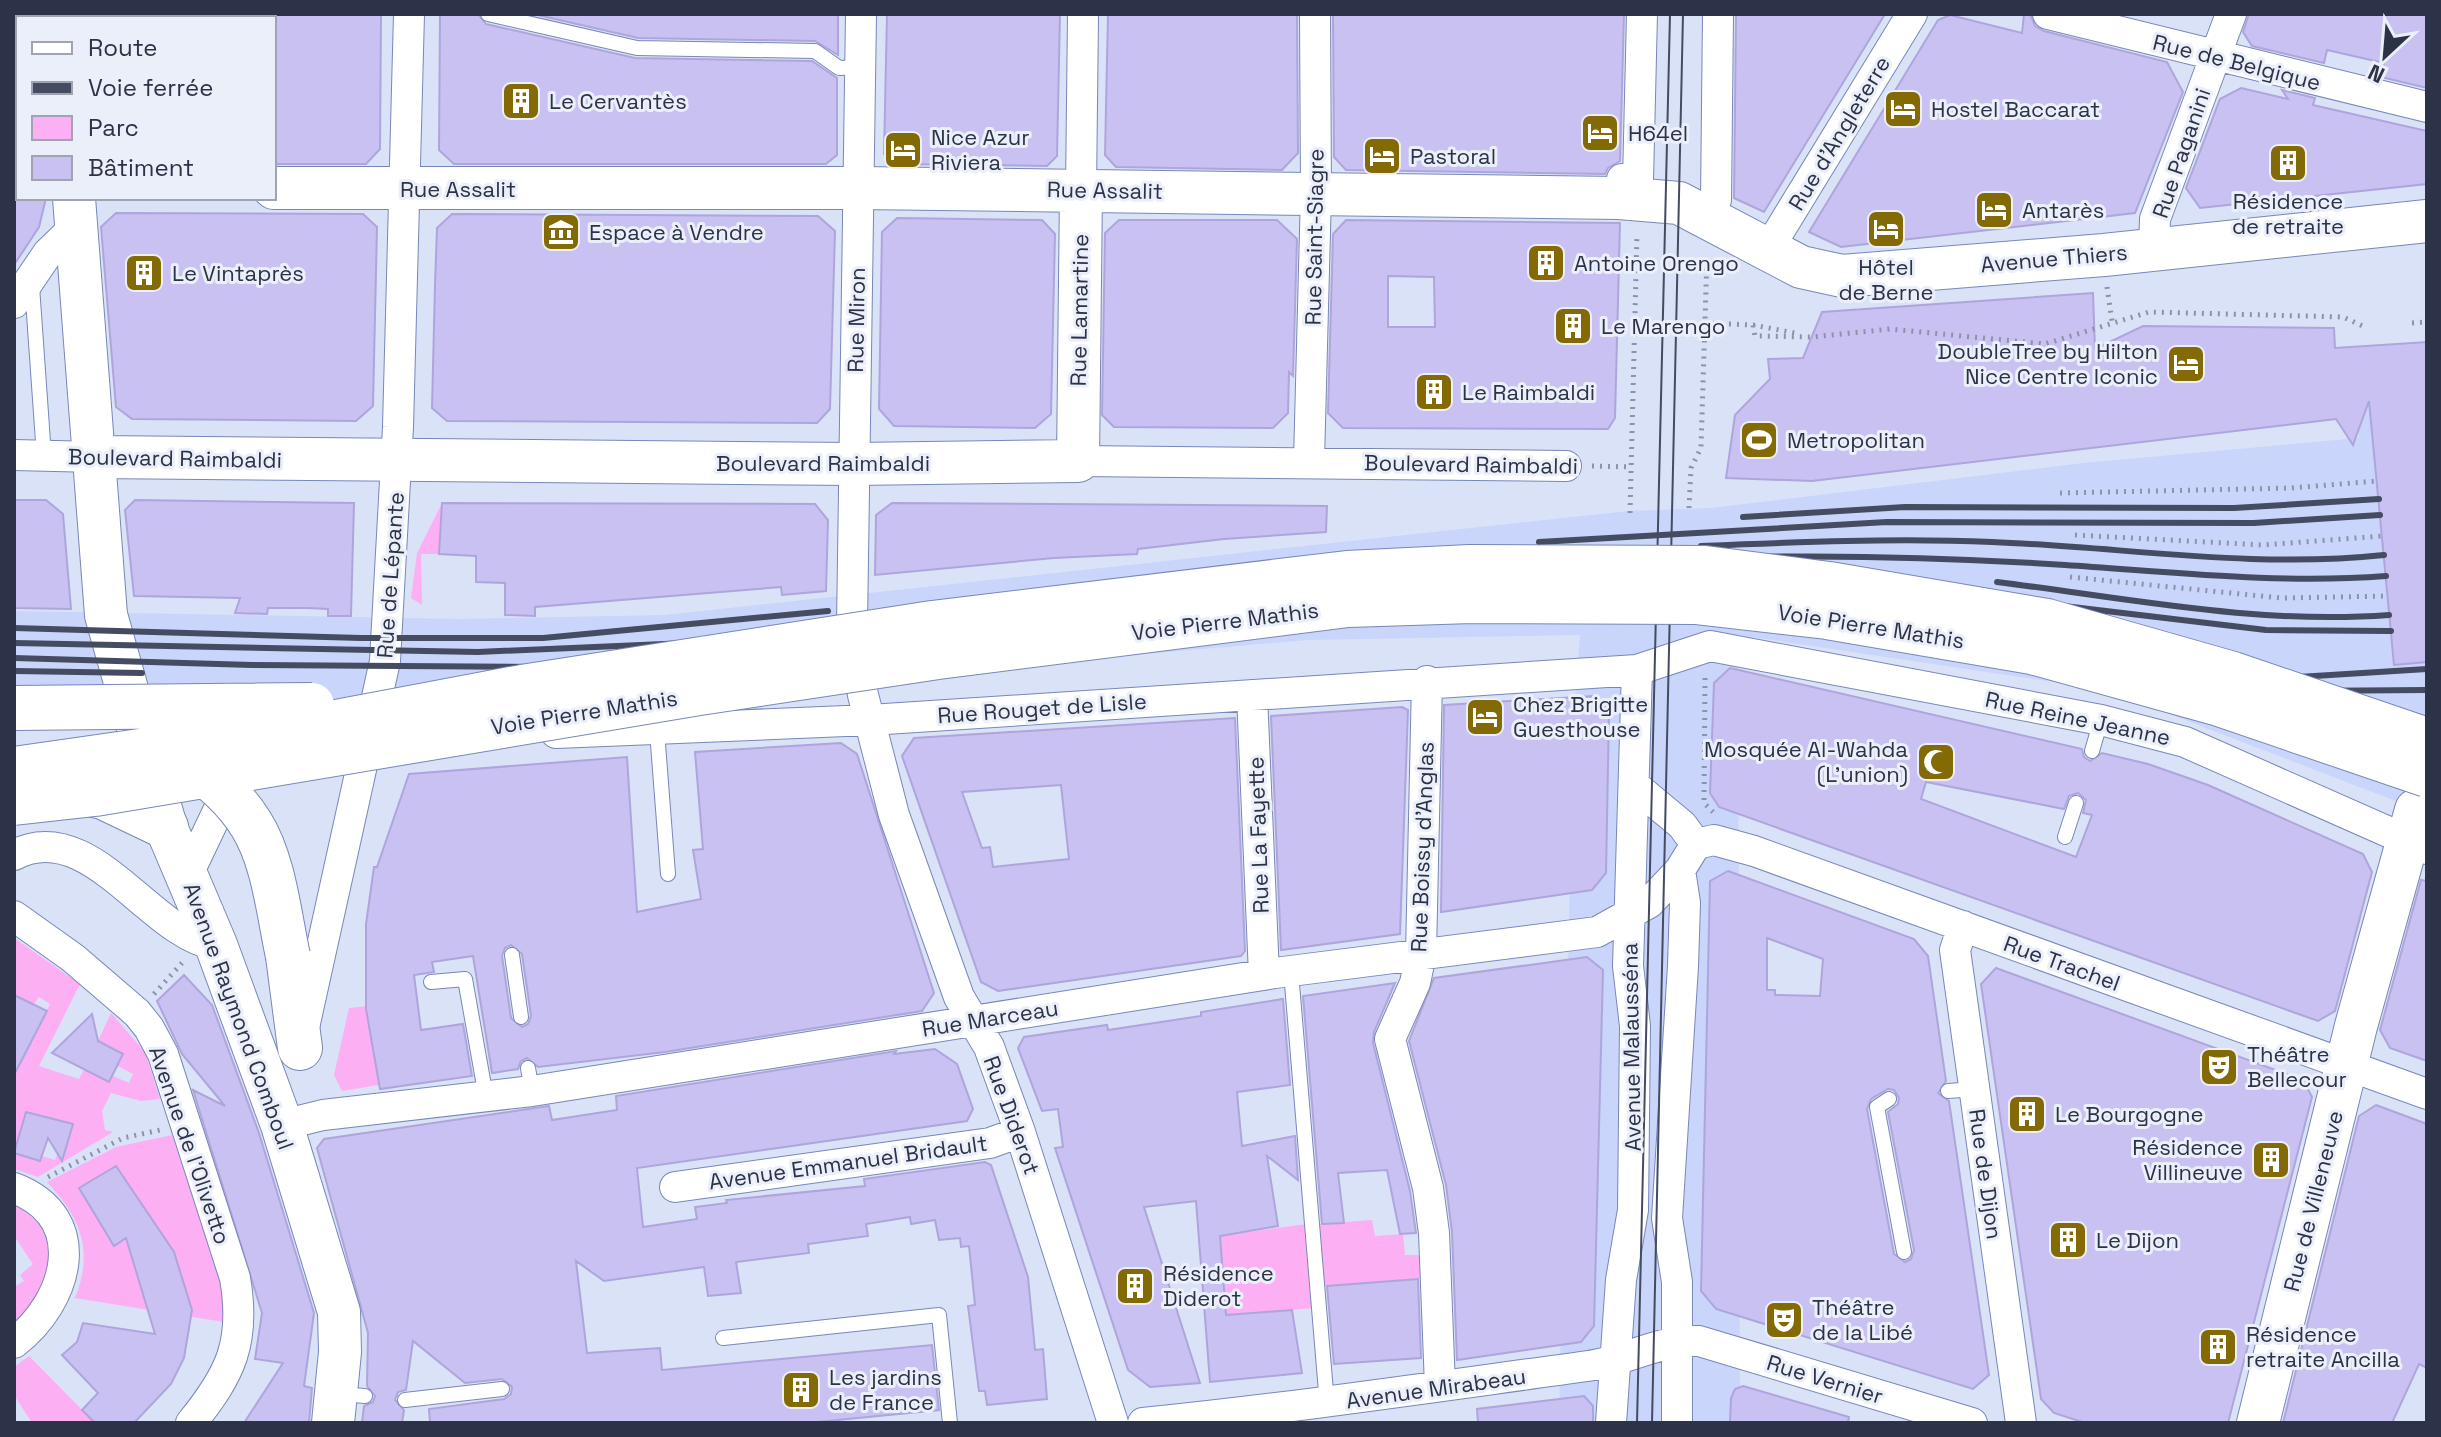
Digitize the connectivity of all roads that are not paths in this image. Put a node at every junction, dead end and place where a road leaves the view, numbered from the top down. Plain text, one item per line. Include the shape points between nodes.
1 (409, 14) edge
2 (488, 14) edge
3 (861, 14) edge
4 (1083, 14) edge
5 (1315, 14) edge
6 (1642, 14) edge
7 (1718, 14) edge
8 (1912, 14) edge
9 (2048, 14) edge
10 (2231, 14) edge
11 (2215, 57) junction
12 (860, 67) junction
13 (2427, 107) edge
14 (276, 188) edge
15 (859, 188) junction
16 (405, 190) junction
17 (1081, 190) junction
18 (1316, 193) junction
19 (1619, 198) junction
20 (75, 211) edge
21 (2427, 221) edge
22 (1703, 226) junction
23 (2154, 248) junction
24 (1767, 251) junction
25 (32, 277) junction
26 (14, 303) edge
27 (29, 456) edge
28 (96, 457) junction
29 (397, 460) junction
30 (1078, 461) junction
31 (1309, 461) junction
32 (854, 464) junction
33 (1566, 466) road end
34 (852, 626) joint
35 (1710, 646) joint
36 (1637, 670) junction
37 (1427, 681) junction
38 (1252, 695) junction
39 (423, 705) junction
40 (14, 708) edge
41 (870, 720) junction
42 (2101, 720) junction
43 (14, 731) edge
44 (657, 731) junction
45 (369, 737) junction
46 (2427, 740) edge
47 (2092, 751) dead end
48 (148, 766) junction
49 (14, 769) edge
50 (14, 777) edge
51 (14, 784) edge
52 (1634, 785) junction
53 (14, 803) edge
54 (2076, 803) dead end
55 (2419, 819) edge
56 (166, 827) junction
57 (2065, 837) dead end
58 (1705, 842) junction
59 (14, 855) edge
60 (1680, 870) junction
61 (668, 874) dead end
62 (187, 876) junction
63 (1629, 915) junction
64 (14, 916) edge
65 (1963, 926) junction
66 (199, 954) junction
67 (1421, 954) junction
68 (512, 955) dead end
69 (1277, 973) junction
70 (431, 982) dead end
71 (240, 1011) junction
72 (521, 1017) dead end
73 (973, 1020) junction
74 (301, 1029) junction
75 (2346, 1066) junction
76 (2427, 1094) edge
77 (486, 1097) junction
78 (1889, 1099) dead end
79 (290, 1102) junction
80 (1020, 1132) junction
81 (675, 1187) dead end
82 (22, 1191) edge
83 (1904, 1252) dead end
84 (723, 1338) dead end
85 (1677, 1340) junction
86 (14, 1343) edge
87 (1617, 1362) junction
88 (1440, 1386) junction
89 (502, 1389) dead end
90 (405, 1400) dead end
91 (345, 1404) edge
92 (1327, 1404) junction
93 (191, 1423) edge
94 (950, 1423) edge
95 (1113, 1423) edge
96 (1143, 1423) edge
97 (1611, 1423) edge
98 (1677, 1423) edge
99 (1972, 1423) edge
100 (2021, 1423) edge
101 (2258, 1423) edge

1 - 16 street, Rue de Lépante
2 - 12 lane via 637,48 815,51 839,68
3 - 12 street, Rue Miron
4 - 17 street, Rue Lamartine
5 - 18 street, Rue Saint-Siagre
6 - 19 street via 1638,180 1622,179
7 - 22 street via 1716,200
8 - 24 street, Rue d'Angleterre
9 - 11 street, Rue de Belgique
10 - 11 street, Rue Paganini
11 - 13 street, Rue de Belgique
11 - 23 street, Rue Paganini via 2155,219
12 - 15 street, Rue Miron
14 - 16 street, Rue Assalit
15 - 16 street, Rue Assalit
15 - 17 street, Rue Assalit
15 - 32 street, Rue Miron
16 - 29 street, Rue de Lépante
17 - 18 street, Rue Assalit
17 - 30 street, Rue Lamartine
18 - 19 street, Rue Assalit
18 - 31 street, Rue Saint-Siagre
19 - 22 street, Rue Assalit via 1679,203
20 - 25 street
20 - 28 street, Avenue Raymond Comboul
21 - 23 street, Avenue Thiers
22 - 24 street, Avenue Thiers
23 - 24 street, Avenue Thiers via 1842,276 1811,271
25 - 26 street
25 - 27 lane
27 - 28 street, Boulevard Raimbaldi
28 - 29 street, Boulevard Raimbaldi
28 - 48 street, Avenue Raymond Comboul via 106,615
29 - 32 street, Boulevard Raimbaldi
29 - 45 street, Rue de Lépante via 385,661
30 - 31 street, Boulevard Raimbaldi
30 - 32 street, Boulevard Raimbaldi
31 - 33 street, Boulevard Raimbaldi
32 - 34 street, Rue Miron
34 - 41 street, Rue Diderot
35 - 36 street, Rue Rouget de Lisle
35 - 42 street, Rue Reine Jeanne
36 - 37 street, Rue Rouget de Lisle
36 - 52 street, Avenue Malausséna
37 - 38 street, Rue Rouget de Lisle
37 - 67 street, Rue Boissy d'Anglas
38 - 41 street, Rue Rouget de Lisle
38 - 69 street, Rue La Fayette
39 - 40 highway, bridge
39 - 46 highway, Voie Pierre Mathis, bridge via 932,623 1347,573 1470,567 1705,568 2047,621 2233,674
39 - 49 highway, Voie Pierre Mathis, bridge via 309,727
41 - 44 street, Rue Rouget de Lisle
41 - 73 street, Rue Diderot via 894,815 959,997
42 - 47 lane
42 - 55 street, Rue Reine Jeanne
43 - 74 highway, bridge via 65,728 140,737 186,758 226,791 253,826 268,868
44 - 45 street, Rue Rouget de Lisle
44 - 61 lane
45 - 48 street
45 - 62 street via 243,783 219,809
45 - 74 street, Rue de Lépante
48 - 50 highway
48 - 56 street, Avenue Raymond Comboul
51 - 56 highway via 103,797
52 - 58 street
52 - 63 street, Avenue Malausséna
53 - 55 highway, Voie Pierre Mathis, bridge via 938,657 1348,605 1695,602 1827,617 2032,652 2216,703
54 - 57 lane
55 - 75 street, Rue de Villeneuve
56 - 62 street, Avenue Raymond Comboul
58 - 60 street
58 - 65 street, Rue Trachel
59 - 66 street via 29,847 52,848 82,858 116,878 187,936
60 - 63 street, Rue Marceau via 1649,903
60 - 85 street, Avenue Malausséna via 1683,966 1667,1218 1677,1282
62 - 66 street, Avenue Raymond Comboul
63 - 67 street, Rue Marceau via 1589,934
63 - 87 street, Avenue Malausséna via 1635,1026 1633,1210 1621,1280
64 - 93 street, Avenue de l'Olivetto via 137,1013 163,1054 235,1278 240,1309 239,1337 228,1371
65 - 75 street, Rue Trachel
65 - 100 street, Rue de Dijon via 1955,950 1961,1090
66 - 71 street, Avenue Raymond Comboul
67 - 69 street, Rue Marceau
67 - 88 street, Rue Boissy d'Anglas via 1415,983 1390,1039 1428,1188
68 - 72 lane
69 - 73 street, Rue Marceau
69 - 92 lane
70 - 77 lane via 465,979
71 - 74 street
71 - 79 street, Avenue Raymond Comboul
73 - 77 street, Rue Marceau via 530,1080
73 - 80 street, Rue Diderot via 989,1047
74 - 79 street, Rue de Lépante
75 - 76 street, Rue Trachel
75 - 101 street, Rue de Villeneuve
77 - 79 street, Rue Marceau
78 - 83 lane via 1877,1107
79 - 91 street, Avenue Raymond Comboul via 339,1312
80 - 81 street, Avenue Emmanuel Bridault via 990,1143
80 - 95 street, Rue Diderot
82 - 86 street via 55,1219 65,1244 64,1270 42,1317
84 - 94 lane via 939,1315
85 - 87 street, Avenue Mirabeau
85 - 98 street, Avenue Malausséna
85 - 99 street, Rue Vernier via 1699,1341
87 - 88 street, Avenue Mirabeau
87 - 97 street, Avenue Malausséna
88 - 92 street, Avenue Mirabeau
89 - 90 lane
92 - 96 street, Avenue Mirabeau

